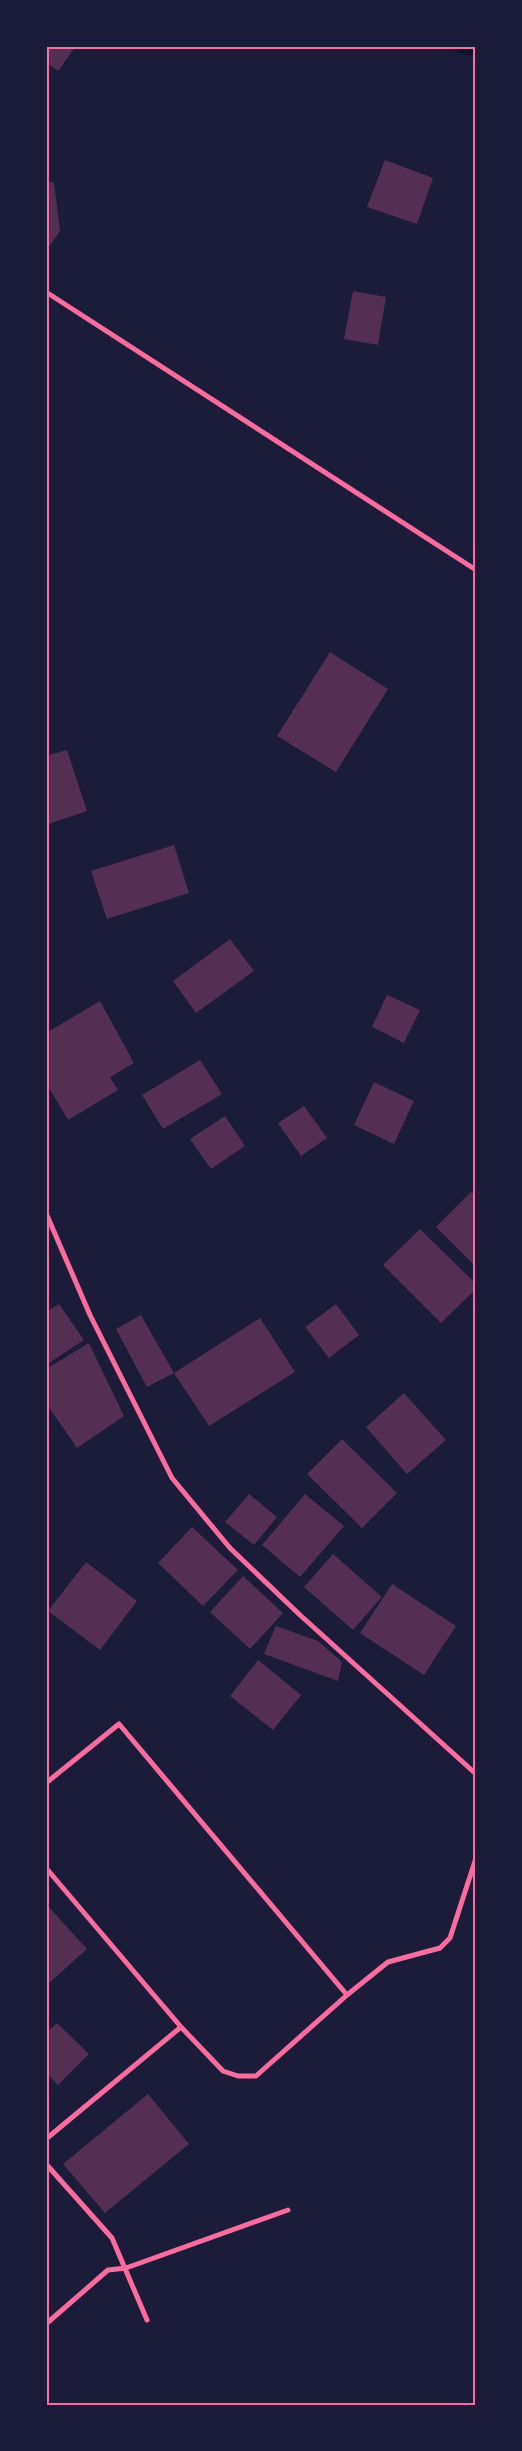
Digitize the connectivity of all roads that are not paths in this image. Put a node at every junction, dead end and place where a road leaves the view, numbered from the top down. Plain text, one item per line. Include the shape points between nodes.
1 (46, 292) edge
2 (476, 570) edge
3 (46, 1213) edge
4 (476, 1774) edge
5 (46, 1782) edge
6 (476, 1858) edge
7 (46, 1868) edge
8 (346, 1995) junction
9 (181, 2027) junction
10 (46, 2139) edge
11 (46, 2164) edge
12 (288, 2210) dead end
13 (126, 2268) junction
14 (146, 2320) dead end
15 (46, 2324) edge

1 - 2 street
3 - 4 street via 90,1315 172,1478 230,1548
5 - 8 street via 118,1724
6 - 8 street via 450,1938 440,1948 388,1962
7 - 9 street
8 - 9 street via 256,2076 238,2076 223,2071
9 - 10 street
11 - 13 street via 112,2238
12 - 13 street
13 - 14 street
13 - 15 street via 108,2270

